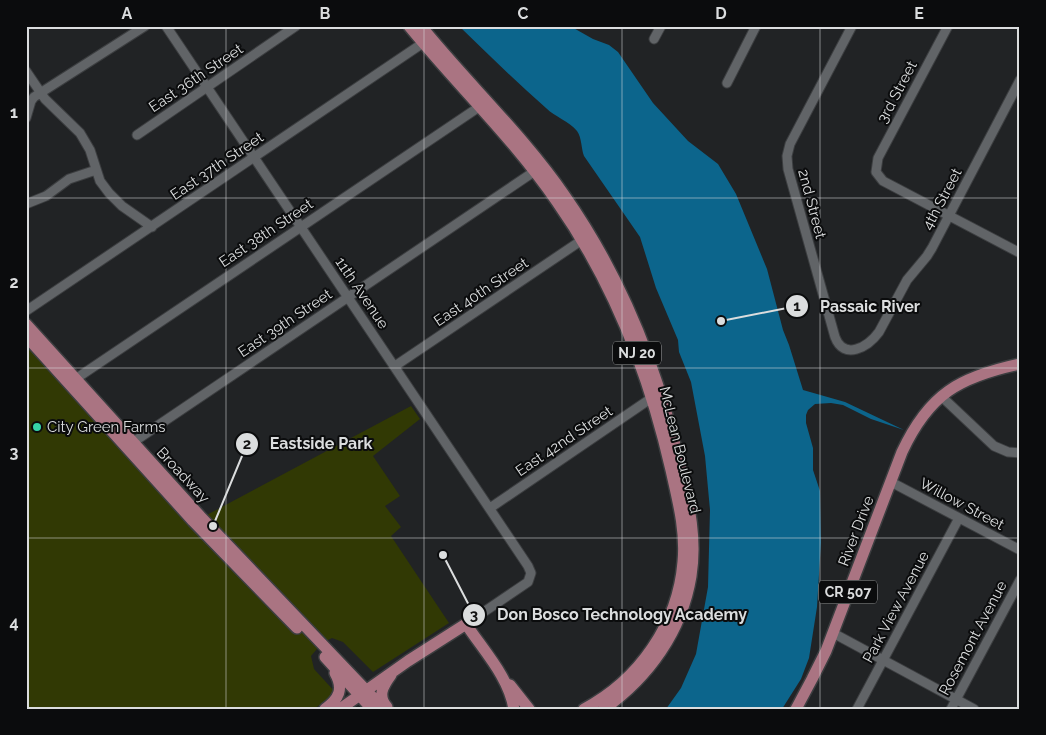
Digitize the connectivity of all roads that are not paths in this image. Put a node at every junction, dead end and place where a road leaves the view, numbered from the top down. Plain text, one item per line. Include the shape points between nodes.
1 (146, 26) edge
2 (166, 26) edge
3 (296, 26) edge
4 (409, 26) edge
5 (421, 26) edge
6 (661, 26) edge
7 (756, 26) edge
8 (852, 26) edge
9 (948, 26) edge
10 (654, 39) dead end
11 (423, 43) junction
12 (26, 71) edge
13 (1020, 80) edge
14 (727, 83) dead end
15 (207, 87) junction
16 (41, 93) junction
17 (479, 107) junction
18 (26, 118) edge
19 (137, 135) dead end
20 (254, 157) junction
21 (96, 170) junction
22 (535, 171) junction
23 (26, 204) edge
24 (949, 216) junction
25 (301, 226) junction
26 (152, 227) junction
27 (582, 240) junction
28 (1020, 253) edge
29 (348, 297) junction
30 (26, 311) edge
31 (26, 324) edge
32 (883, 326) joint
33 (26, 336) edge
34 (1020, 364) edge
35 (395, 366) junction
36 (72, 381) junction
37 (941, 396) junction
38 (653, 398) junction
39 (129, 445) junction
40 (1020, 453) edge
41 (892, 477) junction
42 (490, 508) junction
43 (959, 518) junction
44 (1020, 550) edge
45 (1020, 580) edge
46 (466, 624) junction
47 (833, 633) junction
48 (322, 649) junction
49 (883, 660) junction
50 (396, 669) junction
51 (502, 677) junction
52 (362, 692) junction
53 (956, 699) junction
54 (325, 709) edge
55 (340, 709) edge
56 (372, 709) edge
57 (384, 709) edge
58 (388, 709) edge
59 (514, 709) edge
60 (529, 709) edge
61 (584, 709) edge
62 (604, 709) edge
63 (796, 709) edge
64 (857, 709) edge
65 (951, 709) edge
66 (974, 709) edge

1 - 16 street
2 - 15 street, 11th Avenue
3 - 15 street, East 36th Street
4 - 11 main road, McLean Boulevard / NJ 20
5 - 62 main road, McLean Boulevard / NJ 20 via 533,154 580,218 630,310 652,364 670,423 692,522 693,550 688,590 678,621 662,650 638,681
6 - 10 street
7 - 14 street
8 - 32 street, 2nd Street via 790,144 787,163 837,342 844,350 856,349 875,338
9 - 24 street, 3rd Street via 878,158 876,172 883,181
11 - 17 main road, McLean Boulevard / NJ 20
11 - 20 street, East 37th Street
12 - 16 street
13 - 24 street, 4th Street
15 - 19 street, East 36th Street
15 - 20 street, 11th Avenue
16 - 18 street via 31,101
16 - 21 street via 80,133
17 - 22 main road, McLean Boulevard / NJ 20
17 - 25 street, East 38th Street
20 - 25 street, 11th Avenue
20 - 26 street, East 37th Street
21 - 23 street via 69,179 46,196
21 - 26 street via 100,181 122,206
22 - 27 main road, McLean Boulevard / NJ 20
22 - 29 street, East 39th Street
24 - 28 street
24 - 32 street, 4th Street via 927,256 907,280
25 - 29 street, 11th Avenue
25 - 36 street, East 38th Street
26 - 30 street, East 37th Street
27 - 35 street, East 40th Street
27 - 38 main road, McLean Boulevard / NJ 20 via 621,314
29 - 35 street, 11th Avenue
29 - 39 street, East 39th Street
31 - 36 main road, Broadway
33 - 36 main road, Broadway
34 - 37 main road, CR 507 via 970,378
35 - 42 street, 11th Avenue
36 - 39 main road, Broadway
37 - 40 street via 994,446
37 - 41 main road, CR 507 via 914,428
38 - 42 street, East 42nd Street
38 - 61 main road, McLean Boulevard / NJ 20 via 682,524 683,563 679,588 667,623 648,655 621,684
39 - 48 main road, Broadway via 193,521
41 - 43 street, Willow Street
41 - 47 main road, River Drive / CR 507
42 - 46 street, 11th Avenue via 528,566 530,577 525,585
43 - 44 street, Willow Street
43 - 49 street, Park View Avenue
45 - 53 street, Rosemont Avenue
46 - 50 main road
46 - 51 main road
47 - 49 street
47 - 63 main road, River Drive / CR 507
48 - 52 main road, Broadway
48 - 54 main road via 340,684 338,696
49 - 53 street
49 - 64 street, Park View Avenue
50 - 52 main road
50 - 58 main road via 381,694
51 - 59 main road
51 - 60 main road
52 - 55 main road
52 - 56 main road, Broadway
52 - 57 main road, Broadway
53 - 65 street, Rosemont Avenue
53 - 66 street

